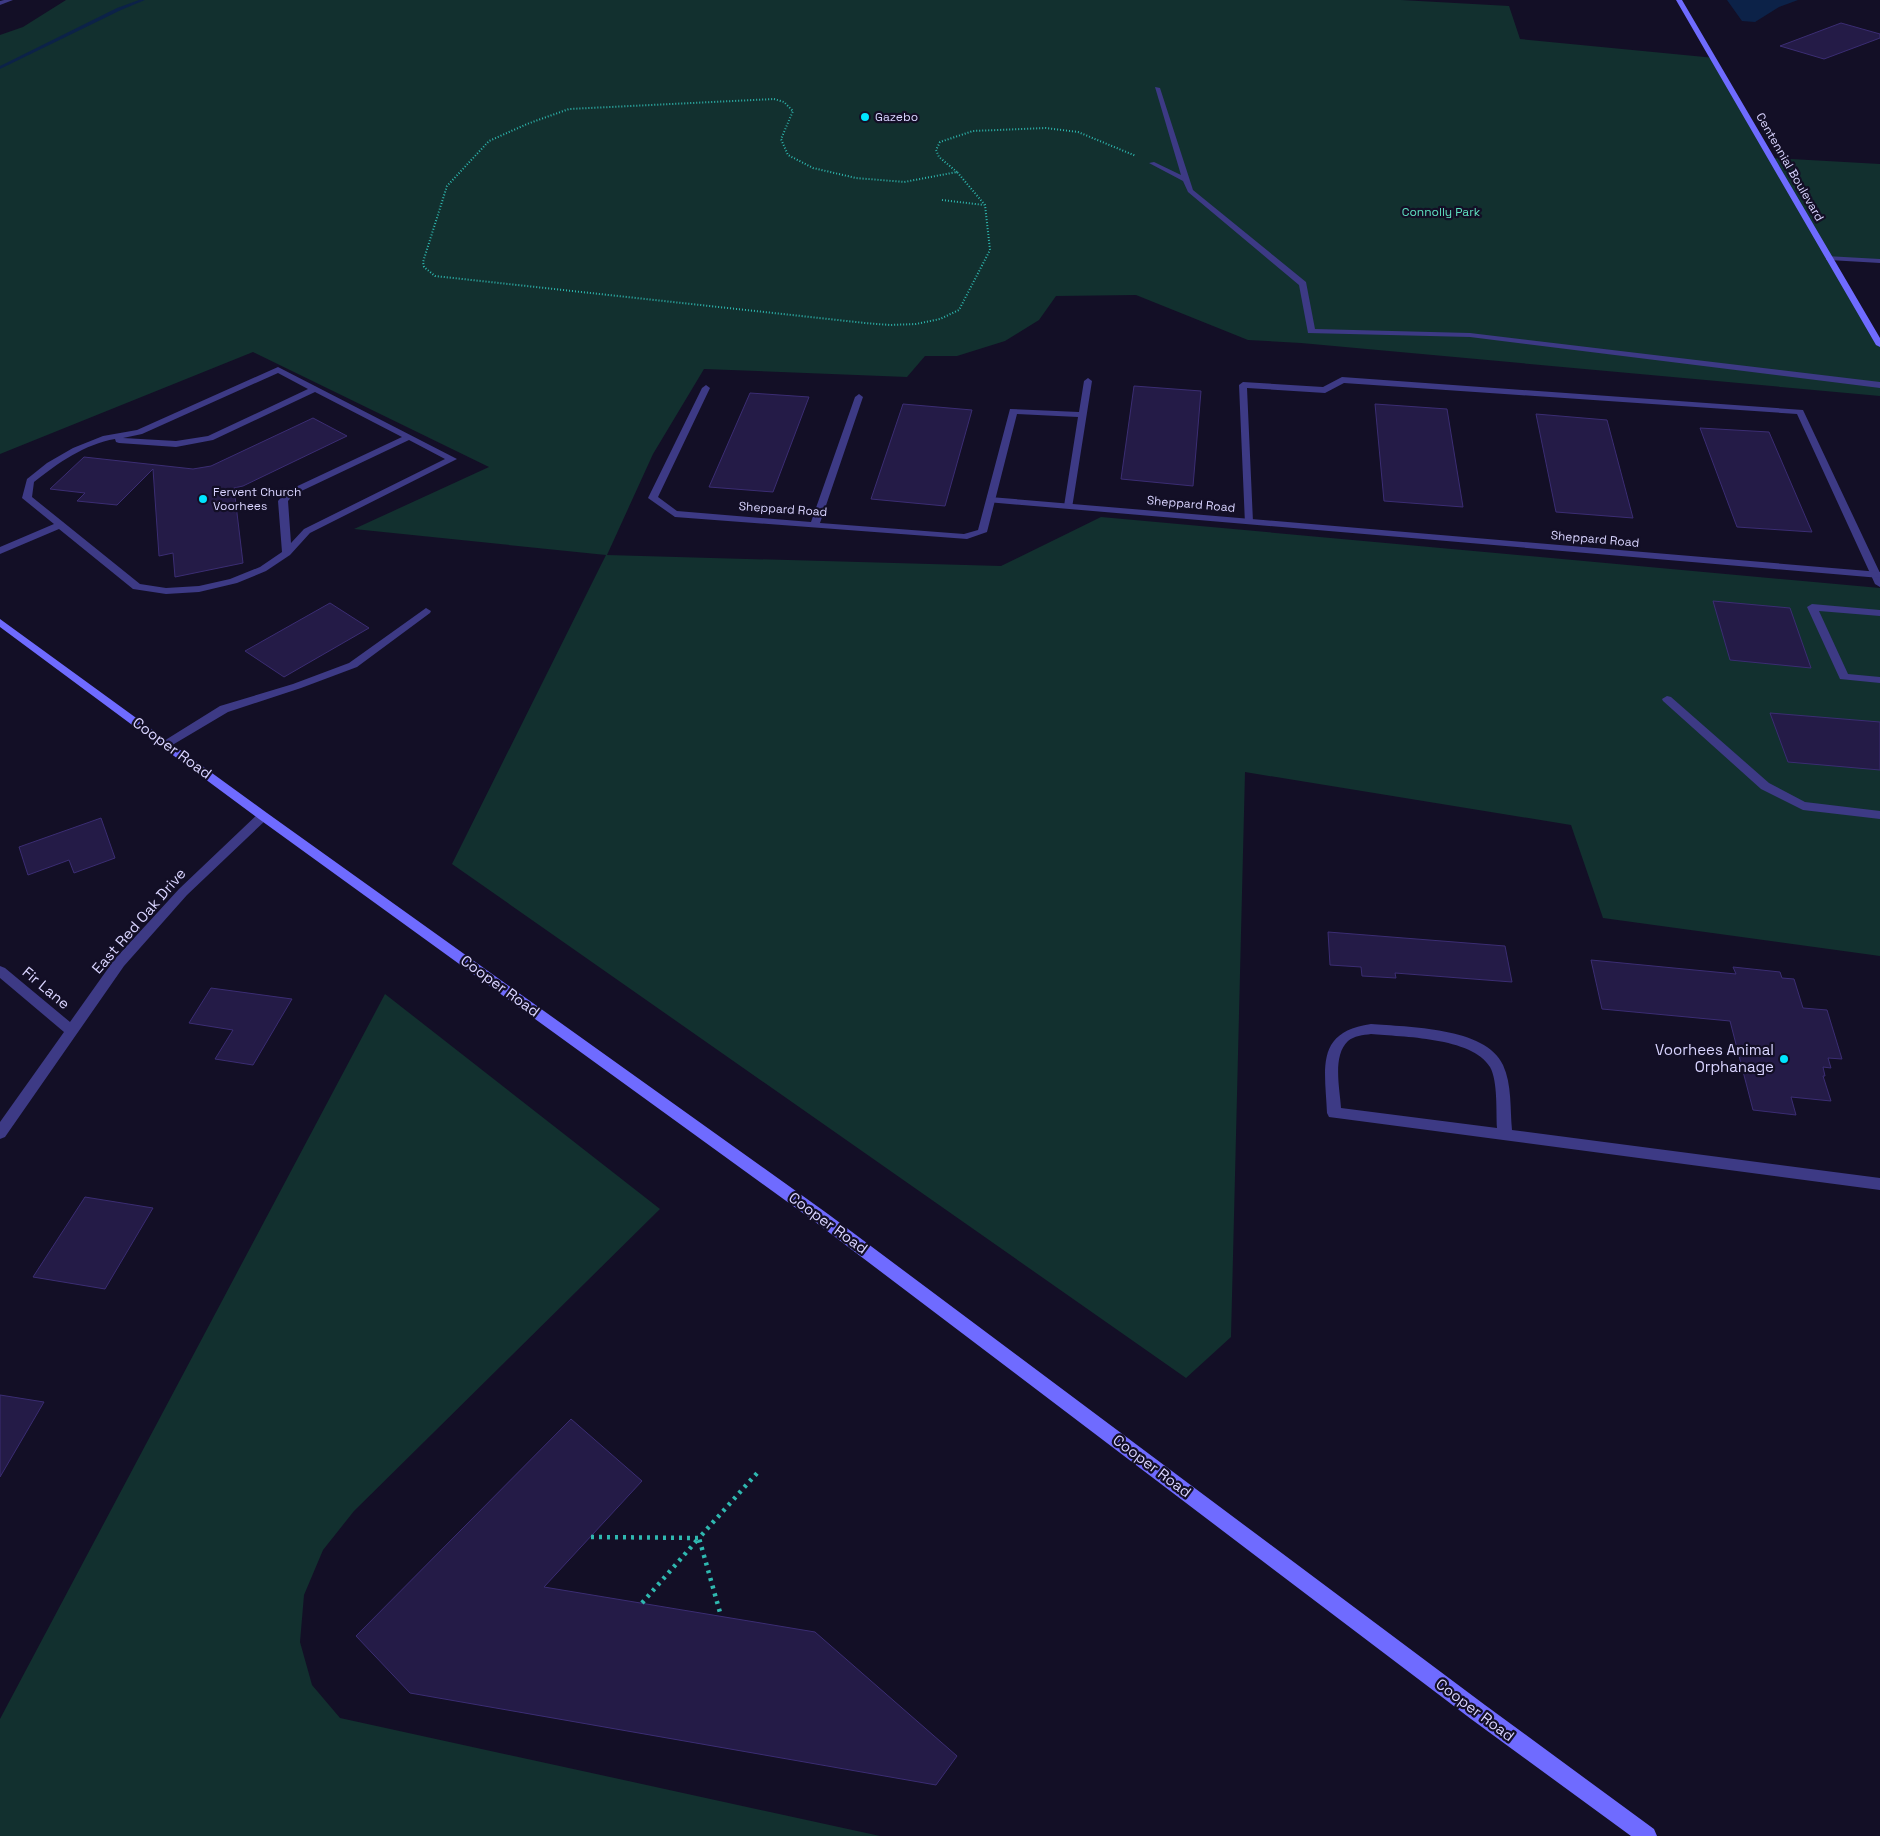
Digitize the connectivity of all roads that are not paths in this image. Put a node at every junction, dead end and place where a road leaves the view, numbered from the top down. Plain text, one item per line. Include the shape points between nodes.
1 (10, 0) edge
2 (1679, 0) edge
3 (0, 3) edge
4 (1157, 88) dead end
5 (1152, 163) road end
6 (1187, 180) junction
7 (1830, 258) junction
8 (1880, 261) edge
9 (1834, 266) junction
10 (1880, 269) edge
11 (1880, 345) edge
12 (1088, 381) dead end
13 (1880, 385) edge
14 (706, 388) dead end
15 (315, 389) junction
16 (859, 397) dead end
17 (1083, 415) junction
18 (409, 436) junction
19 (106, 438) junction
20 (990, 500) junction
21 (1069, 506) junction
22 (1248, 522) junction
23 (815, 524) junction
24 (60, 525) junction
25 (0, 551) edge
26 (287, 553) junction
27 (1879, 578) edge
28 (426, 611) dead end
29 (1880, 613) edge
30 (0, 622) edge
31 (1880, 680) edge
32 (1667, 699) dead end
33 (165, 744) junction
34 (1880, 815) edge
35 (263, 816) junction
36 (0, 971) edge
37 (72, 1031) junction
38 (0, 1133) edge
39 (1505, 1135) junction
40 (1880, 1184) edge
41 (1647, 1836) edge

1 - 3 street
2 - 7 street, Centennial Boulevard
4 - 6 street
5 - 6 street
6 - 13 street via 1190,191 1303,284 1311,331 1470,335
7 - 8 street
7 - 9 street, Centennial Boulevard
9 - 10 street
9 - 11 street, Centennial Boulevard
12 - 17 street
14 - 23 street, Sheppard Road via 653,498 675,514
15 - 18 street
15 - 19 street via 210,438 193,442 176,444
15 - 19 street via 278,370 139,432
16 - 23 street
17 - 20 street via 1013,411
17 - 21 street
18 - 26 street via 285,497 282,505
18 - 26 street via 452,459 307,531
19 - 24 street via 76,450 30,481 27,498
20 - 21 street, Sheppard Road
20 - 23 street, Sheppard Road via 982,532 964,537
21 - 22 street, Sheppard Road
22 - 27 street, Sheppard Road
22 - 27 street via 1244,385 1325,390 1342,380 1800,412
24 - 25 street
24 - 26 street via 137,587 166,591 199,589 233,581 263,569
28 - 33 street via 353,665 224,709
29 - 31 street via 1812,607 1844,677
30 - 33 street, Cooper Road
32 - 34 street via 1765,786 1803,806
33 - 35 street, Cooper Road
35 - 37 street, East Red Oak Drive via 183,892 119,963
35 - 41 street, Cooper Road via 823,1219
36 - 37 street, Fir Lane
37 - 38 street, East Red Oak Drive
39 - 39 street via 1334,1113 1332,1055 1336,1045 1348,1034 1371,1029 1460,1040 1476,1046 1498,1069
39 - 40 street

